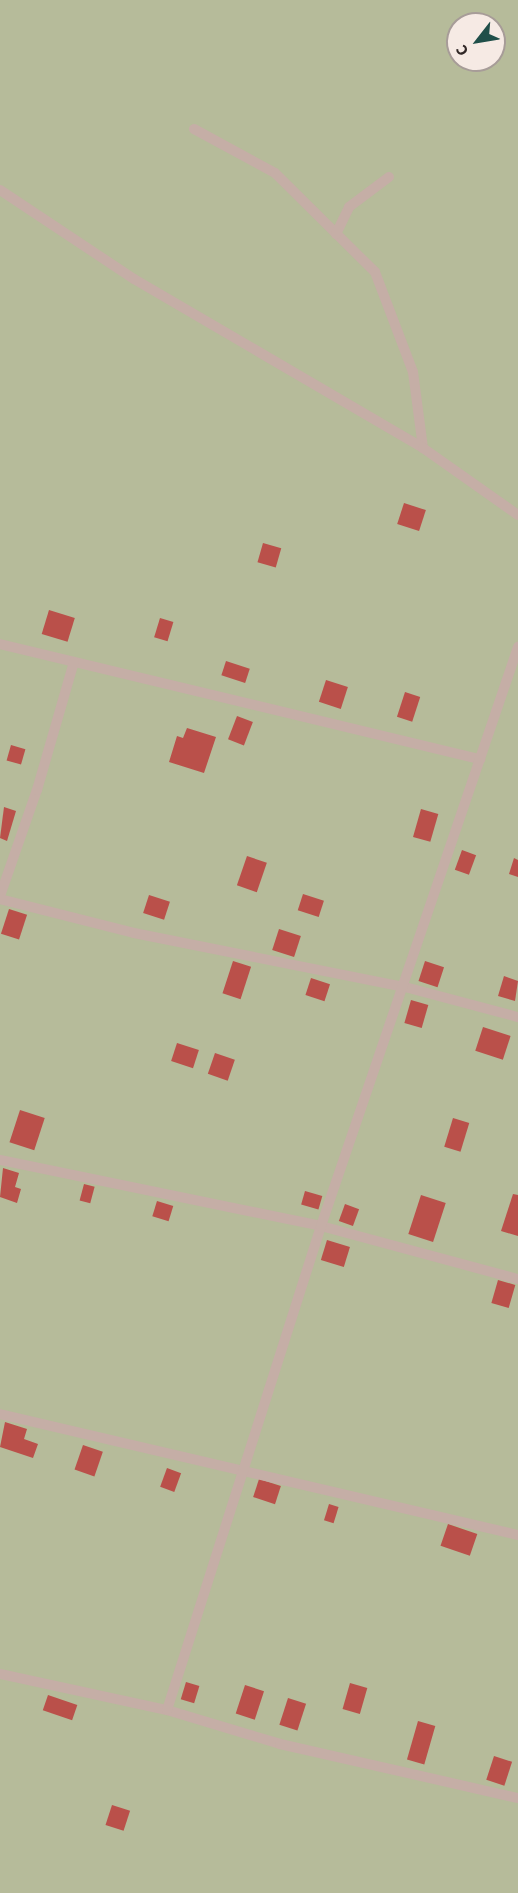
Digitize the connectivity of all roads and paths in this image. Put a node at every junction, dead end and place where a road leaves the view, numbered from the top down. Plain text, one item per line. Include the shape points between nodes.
1 (194, 129) dead end
2 (389, 177) dead end
3 (0, 190) edge
4 (336, 234) junction
5 (423, 448) junction
6 (518, 515) edge
7 (0, 644) edge
8 (518, 647) edge
9 (74, 662) junction
10 (480, 759) junction
11 (0, 897) edge
12 (405, 987) junction
13 (518, 1017) edge
14 (0, 1160) edge
15 (321, 1226) junction
16 (518, 1279) edge
17 (0, 1414) edge
18 (243, 1468) junction
19 (518, 1535) edge
20 (0, 1674) edge
21 (167, 1710) junction
22 (518, 1798) edge

1 - 4 lane via 275,173
2 - 4 lane via 349,207
3 - 5 lane via 134,279
4 - 5 lane via 375,272 413,372
5 - 6 lane
7 - 9 lane
8 - 10 lane
9 - 10 lane
9 - 11 lane via 37,790
10 - 12 lane
11 - 12 lane via 134,933
12 - 13 lane
12 - 15 lane
14 - 15 lane
15 - 16 lane
15 - 18 lane
17 - 18 lane
18 - 19 lane
18 - 21 lane
20 - 21 lane
21 - 22 lane via 280,1744

